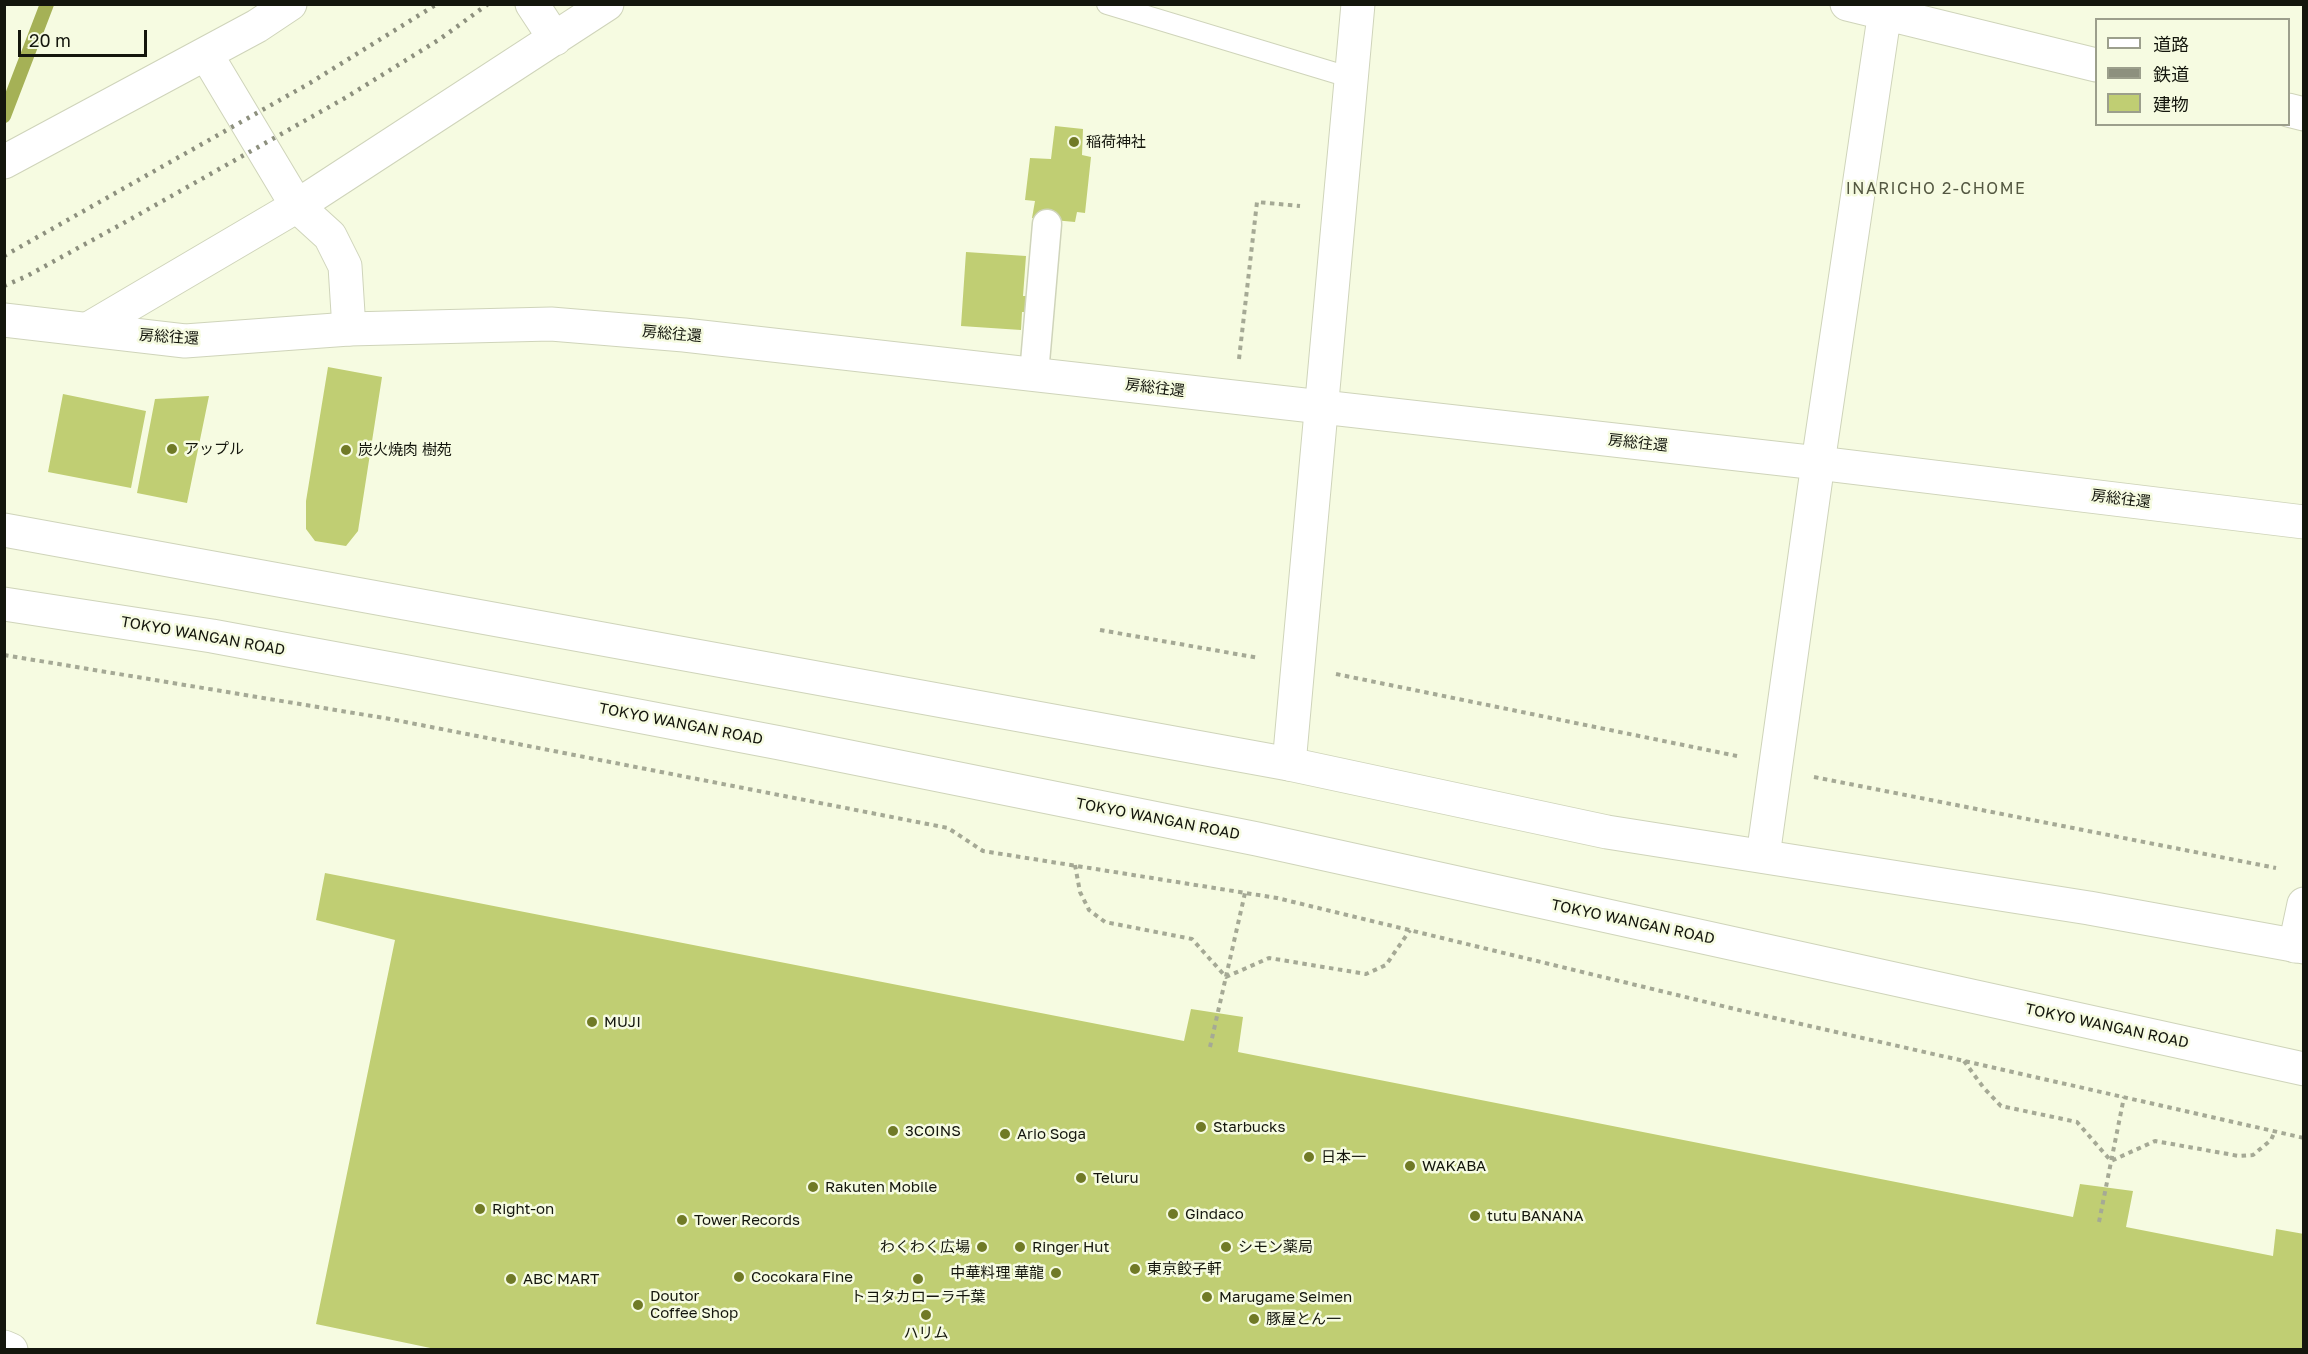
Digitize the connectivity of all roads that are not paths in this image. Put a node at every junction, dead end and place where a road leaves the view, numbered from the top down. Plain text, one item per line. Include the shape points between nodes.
1 (290, 4) edge
2 (532, 4) edge
3 (607, 4) edge
4 (1107, 4) edge
5 (1358, 4) edge
6 (1847, 4) edge
7 (1885, 10) edge
8 (258, 15) edge
9 (555, 39) junction
10 (206, 54) junction
11 (2095, 64) edge
12 (1352, 78) junction
13 (4, 162) edge
14 (297, 206) junction
15 (1047, 224) dead end
16 (4, 320) edge
17 (88, 329) junction
18 (349, 329) junction
19 (1034, 374) junction
20 (1321, 407) junction
21 (1818, 463) junction
22 (2304, 522) edge
23 (4, 530) edge
24 (4, 604) edge
25 (1289, 764) junction
26 (1763, 856) junction
27 (2304, 904) edge
28 (2299, 946) edge
29 (2304, 1069) edge
30 (4, 1347) edge
31 (11, 1350) edge

1 - 8 main road
2 - 9 main road
3 - 9 main road
4 - 12 lane
5 - 12 main road
6 - 7 main road
7 - 11 main road
7 - 21 main road
8 - 10 main road
9 - 14 main road
10 - 13 main road
10 - 14 main road
12 - 20 main road
14 - 17 main road
14 - 18 main road via 330,236 345,266
15 - 19 street
16 - 17 main road, 房総往還
17 - 18 main road, 房総往還 via 184,340
18 - 19 main road, 房総往還 via 551,324
19 - 20 main road, 房総往還
20 - 21 main road, 房総往還
20 - 25 main road
21 - 22 main road, 房総往還
21 - 26 main road
23 - 25 main road
24 - 29 main road, TOKYO WANGAN ROAD via 212,636 423,675 1257,839
25 - 26 main road via 1607,832
26 - 28 main road
27 - 28 main road
30 - 31 main road

